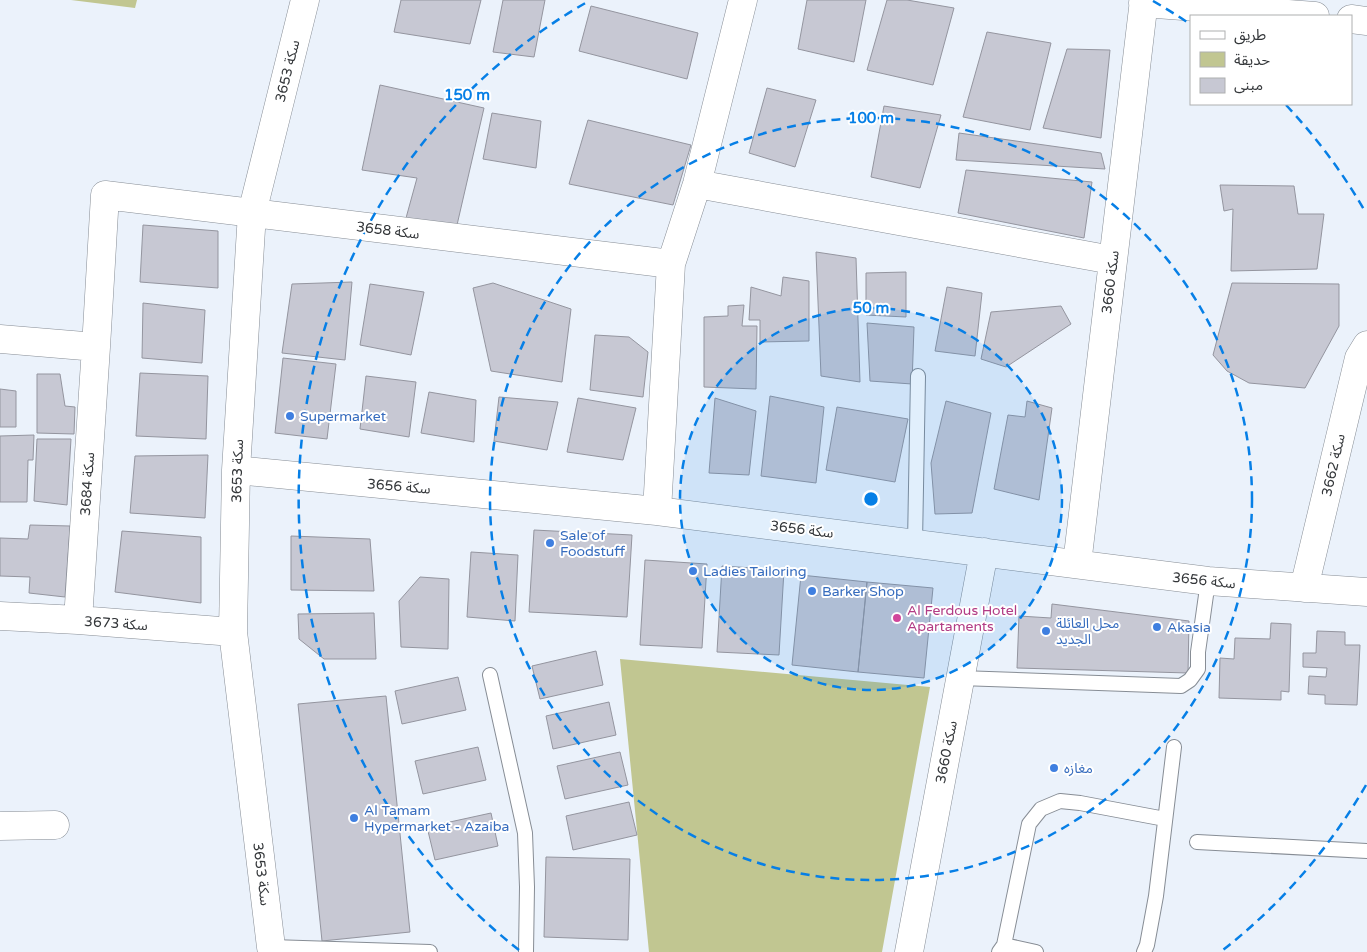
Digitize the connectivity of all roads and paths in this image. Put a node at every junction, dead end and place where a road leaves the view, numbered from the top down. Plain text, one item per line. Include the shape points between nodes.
1 (305, 0) edge
2 (743, 0) edge
3 (1310, 0) edge
4 (1144, 1) edge
5 (1298, 15) edge
6 (1309, 15) edge
7 (1352, 19) edge
8 (1367, 21) edge
9 (696, 184) junction
10 (105, 195) joint
11 (252, 213) junction
12 (1112, 260) junction
13 (671, 264) junction
14 (0, 339) edge
15 (1367, 345) edge
16 (96, 347) junction
17 (918, 376) dead end
18 (236, 470) junction
19 (657, 511) junction
20 (915, 543) junction
21 (984, 552) junction
22 (1077, 564) junction
23 (1208, 581) junction
24 (1304, 588) junction
25 (1367, 592) edge
26 (0, 616) edge
27 (78, 620) junction
28 (232, 632) junction
29 (490, 675) dead end
30 (960, 678) junction
31 (1174, 747) dead end
32 (1165, 819) junction
33 (55, 825) dead end
34 (0, 826) edge
35 (1198, 842) dead end
36 (1367, 851) edge
37 (1002, 948) edge
38 (271, 950) edge
39 (1019, 950) edge
40 (424, 952) edge
41 (430, 952) edge
42 (526, 952) edge
43 (908, 952) edge
44 (1036, 952) edge
45 (1144, 952) edge

1 - 11 street, سكة 3653
2 - 9 street
3 - 6 street
4 - 5 street
4 - 12 street, سكة 3660
7 - 8 street
9 - 12 street
9 - 13 street
10 - 11 street, سكة 3658
10 - 16 street, سكة 3684
11 - 13 street, سكة 3658
11 - 18 street, سكة 3653
12 - 22 street, سكة 3660
13 - 19 street
14 - 16 street
15 - 24 street, سكة 3662 via 1358,358
16 - 27 street, سكة 3684
17 - 20 lane
18 - 19 street, سكة 3656
18 - 28 street, سكة 3653
19 - 20 street, سكة 3656
20 - 21 street, سكة 3656
21 - 22 street, سكة 3656
21 - 30 street, سكة 3660
22 - 23 street, سكة 3656
23 - 24 street, سكة 3656
23 - 30 lane via 1198,669 1181,686
24 - 25 street, سكة 3656
26 - 27 street, سكة 3673
27 - 28 street, سكة 3673
28 - 38 street, سكة 3653
29 - 42 lane via 525,833
30 - 43 street, سكة 3660
31 - 32 lane
32 - 37 lane via 1060,801 1041,809 1029,824
32 - 45 lane via 1156,896
33 - 34 street
35 - 36 lane
37 - 39 lane
38 - 40 lane
39 - 44 lane
40 - 41 lane

